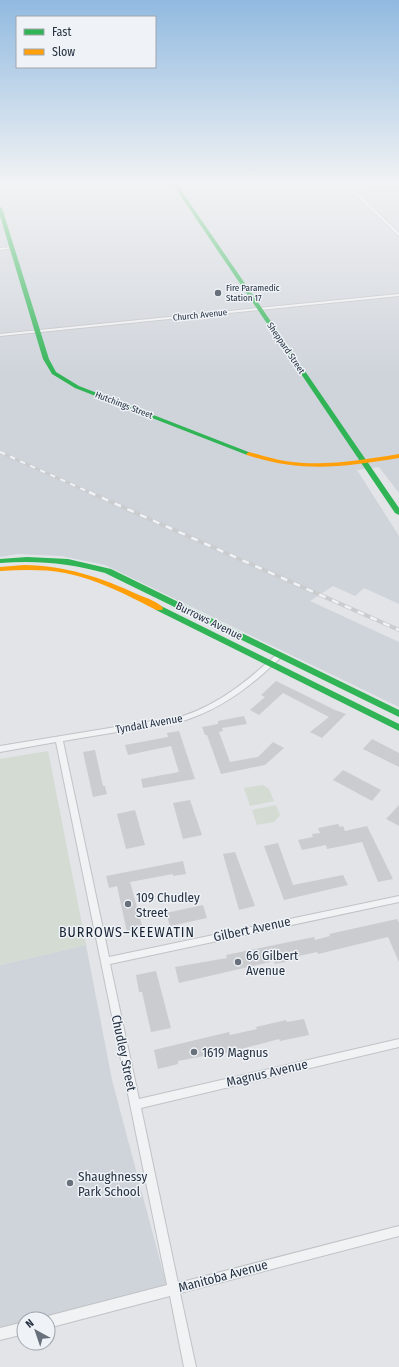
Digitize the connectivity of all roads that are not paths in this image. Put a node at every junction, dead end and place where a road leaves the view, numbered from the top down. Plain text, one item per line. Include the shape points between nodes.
1 (217, 247) edge
2 (0, 248) edge
3 (12, 248) joint
4 (399, 295) edge
5 (259, 309) junction
6 (37, 331) junction
7 (0, 335) edge
8 (399, 456) edge
9 (364, 461) junction
10 (399, 513) edge
11 (0, 561) edge
12 (0, 569) edge
13 (279, 656) junction
14 (270, 664) junction
15 (399, 714) edge
16 (399, 728) edge
17 (59, 739) junction
18 (0, 749) edge
19 (399, 899) edge
20 (106, 961) junction
21 (399, 1043) edge
22 (135, 1105) junction
23 (399, 1231) edge
24 (174, 1289) junction
25 (56, 1320) edge
26 (16, 1330) edge
27 (0, 1334) edge
28 (190, 1367) edge

1 - 5 street, Sheppard Street
2 - 3 street
3 - 6 street, Hutchings Street
4 - 5 street, Church Avenue
5 - 6 street, Church Avenue
5 - 9 street, Sheppard Street
6 - 7 street, Church Avenue
6 - 9 street, Hutchings Street via 50,369 55,375 77,387 265,460 309,467
8 - 9 street, Hutchings Street
9 - 10 street, Sheppard Street
11 - 13 street, Burrows Avenue via 45,558 82,563 102,569
12 - 14 street, Burrows Avenue via 45,567 88,575
13 - 14 street, Tyndall Avenue
13 - 15 street, Burrows Avenue
14 - 16 street, Burrows Avenue
14 - 17 street, Tyndall Avenue via 235,694 205,711 183,718
17 - 18 street, Tyndall Avenue
17 - 20 street, Chudley Street
19 - 20 street, Gilbert Avenue
20 - 22 street, Chudley Street
21 - 22 street, Magnus Avenue
22 - 24 street, Chudley Street
23 - 24 street, Manitoba Avenue
24 - 25 street, Manitoba Avenue
24 - 28 street, Chudley Street
26 - 27 street

